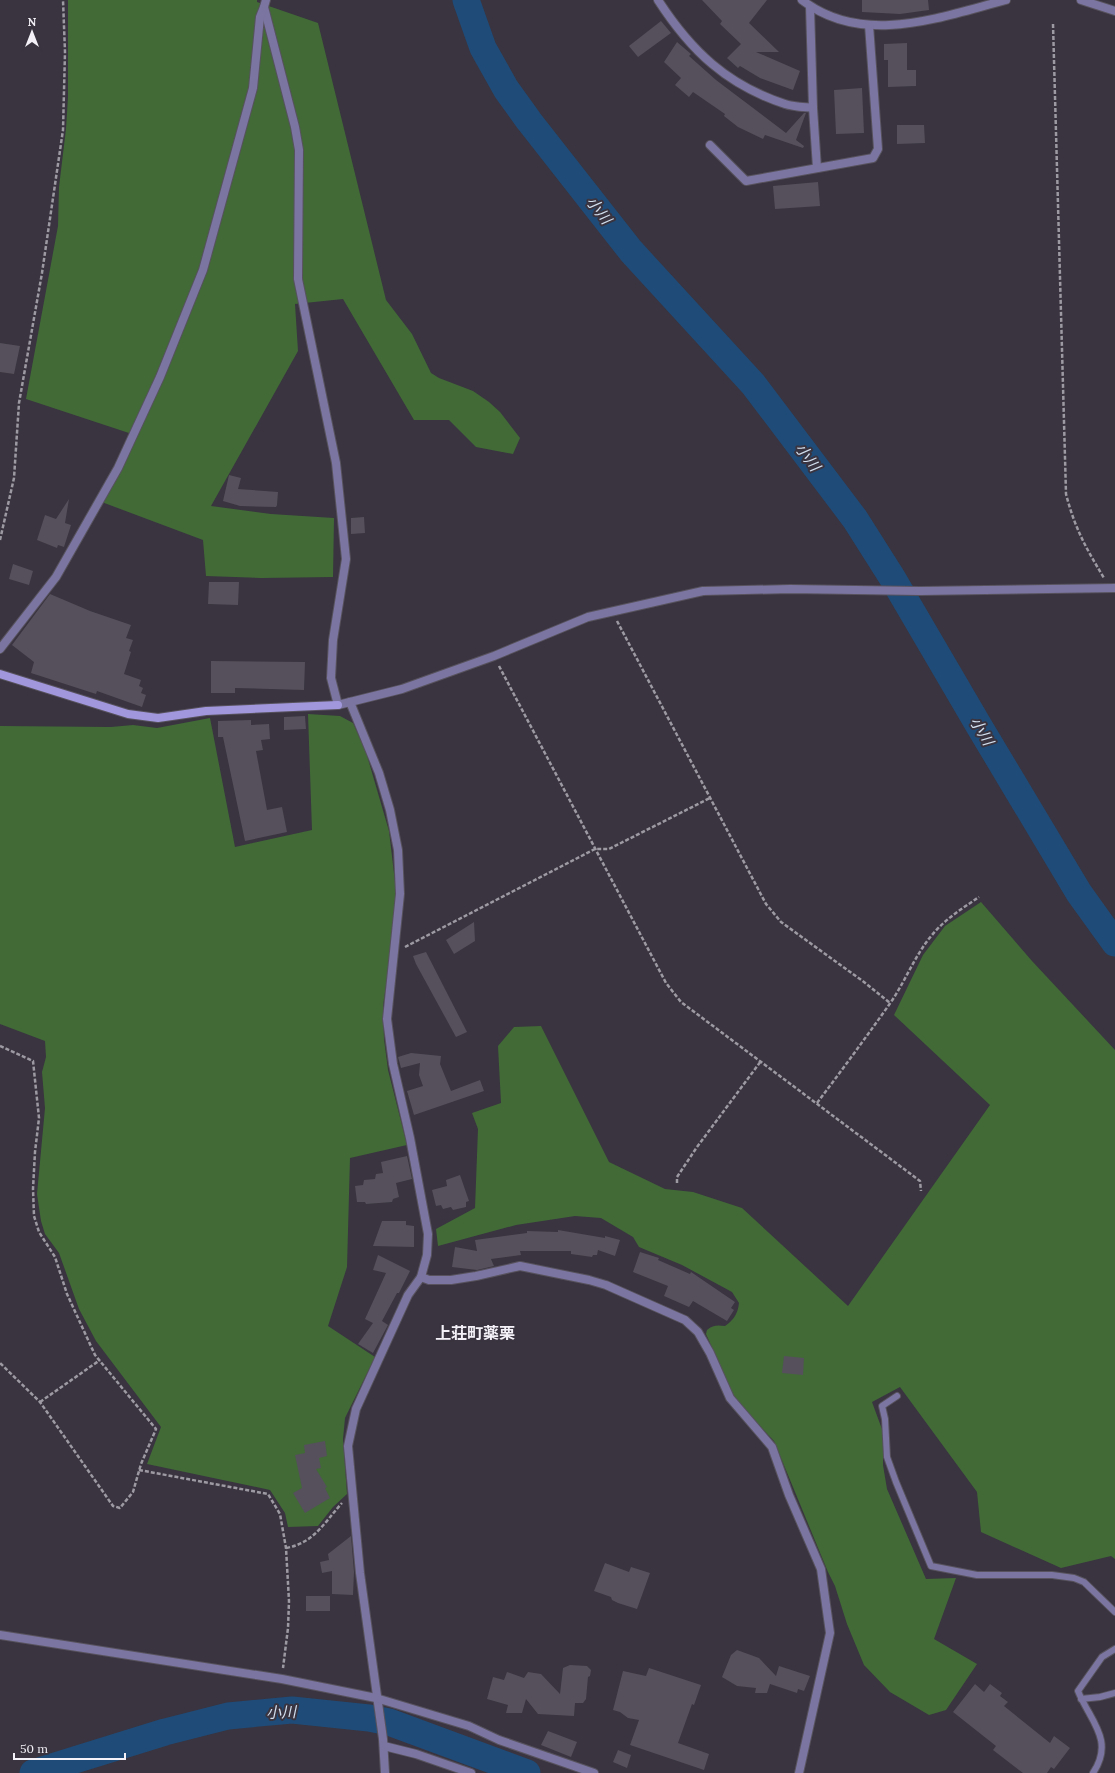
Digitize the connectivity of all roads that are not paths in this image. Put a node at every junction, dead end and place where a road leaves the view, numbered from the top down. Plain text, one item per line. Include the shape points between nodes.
1 (658, 0) edge
2 (802, 0) edge
3 (1006, 0) edge
4 (1081, 0) edge
5 (265, 4) edge
6 (979, 4) edge
7 (810, 7) junction
8 (1115, 10) edge
9 (869, 25) junction
10 (813, 108) junction
11 (710, 145) dead end
12 (817, 168) junction
13 (1113, 588) edge
14 (0, 649) edge
15 (0, 674) edge
16 (350, 702) junction
17 (338, 705) junction
18 (421, 1277) junction
19 (897, 1396) dead end
20 (1115, 1612) edge
21 (0, 1635) edge
22 (1115, 1649) edge
23 (1115, 1693) edge
24 (376, 1698) junction
25 (1081, 1699) junction
26 (384, 1743) junction
27 (385, 1773) edge
28 (471, 1773) edge
29 (594, 1773) edge
30 (799, 1773) edge
31 (1093, 1773) edge

1 - 10 street via 674,25 707,61 738,83 786,105
2 - 7 street
3 - 6 street
4 - 8 street
5 - 14 street via 260,17 253,88 203,270 160,377 118,468 56,577
5 - 17 street via 299,150 298,279 337,470 346,559 333,640 331,678
6 - 9 street via 918,23
7 - 9 street via 845,21
7 - 10 street
9 - 12 street via 878,149 873,158
10 - 12 street
11 - 12 street via 746,181
13 - 16 street via 703,591 588,617 494,656 402,689
15 - 17 street via 128,714 158,718 206,711
16 - 17 street
16 - 18 street via 379,773 398,850 400,894 387,1019 392,1064 410,1138 428,1234 427,1256
18 - 24 street via 408,1295 356,1409 348,1446
18 - 30 street via 429,1280 451,1280 520,1266 606,1285 685,1320 698,1332 730,1398 772,1447 789,1495 821,1569 830,1633
19 - 20 lane via 882,1406 887,1457 931,1566 977,1576 1074,1578 1084,1582
21 - 24 street via 282,1679
22 - 25 lane via 1102,1656 1092,1669 1078,1691
23 - 25 lane
24 - 26 street
24 - 29 street via 469,1726 499,1740
25 - 31 lane via 1098,1724 1105,1742 1104,1755
26 - 27 street
26 - 28 street

